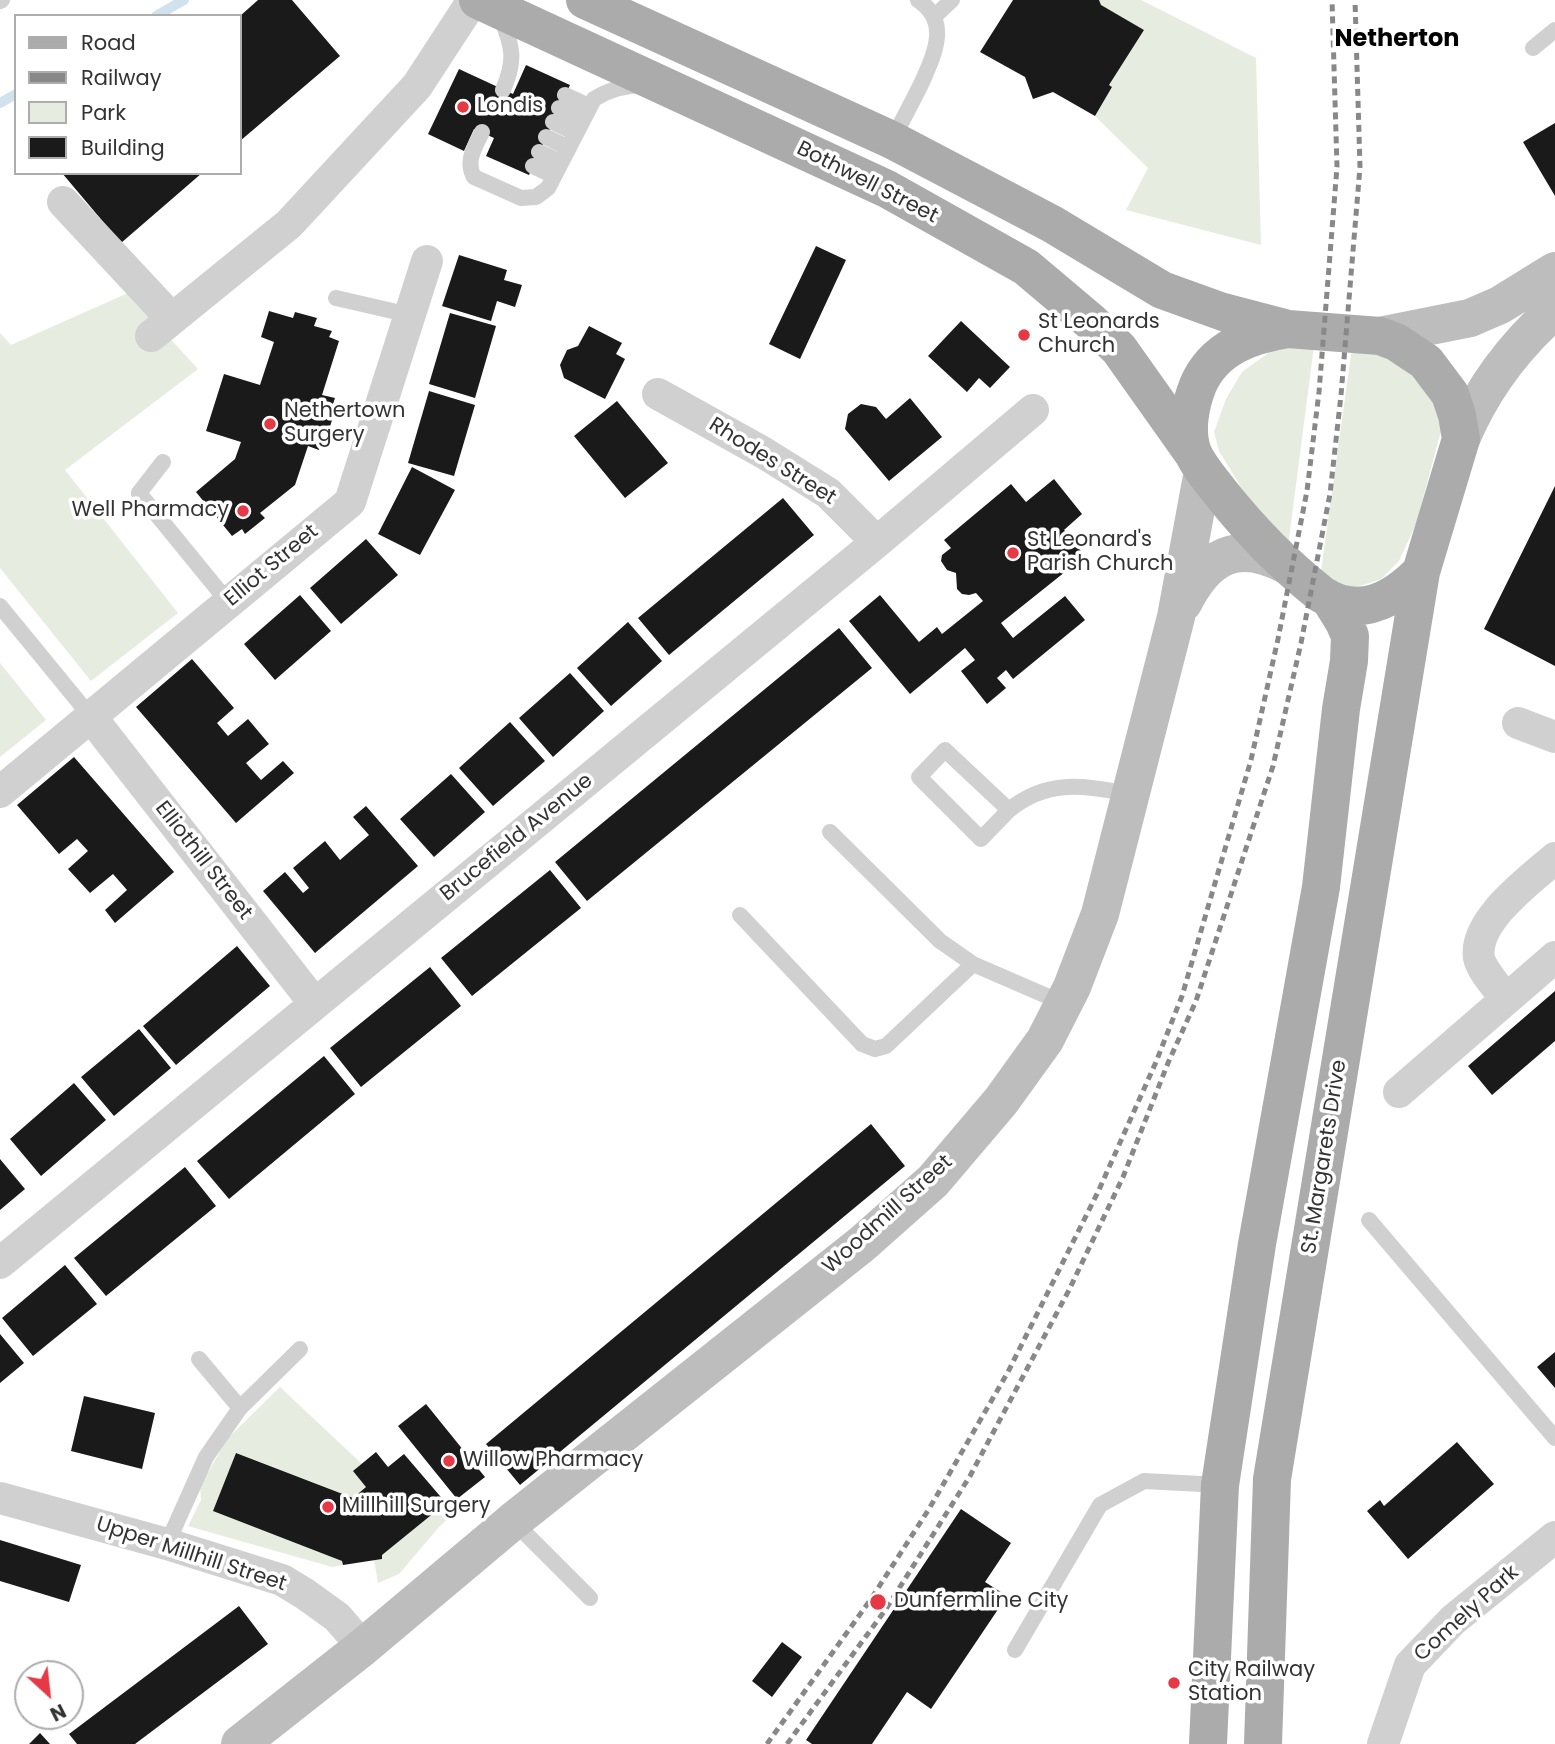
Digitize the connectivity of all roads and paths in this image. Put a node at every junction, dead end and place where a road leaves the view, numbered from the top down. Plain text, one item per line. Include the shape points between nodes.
1 (585, 0) edge
2 (918, 0) edge
3 (952, 0) edge
4 (482, 3) edge
5 (934, 16) junction
6 (1555, 30) edge
7 (1533, 48) dead end
8 (511, 81) dead end
9 (659, 84) junction
10 (549, 130) junction
11 (483, 140) dead end
12 (892, 140) junction
13 (572, 141) junction
14 (62, 202) dead end
15 (427, 261) dead end
16 (1555, 271) edge
17 (336, 298) dead end
18 (1555, 310) edge
19 (410, 315) junction
20 (1288, 330) junction
21 (1380, 336) junction
22 (658, 394) dead end
23 (1033, 410) dead end
24 (1461, 439) junction
25 (1198, 461) junction
26 (163, 462) dead end
27 (877, 542) junction
28 (1286, 565) junction
29 (1420, 572) junction
30 (1331, 601) junction
31 (228, 602) junction
32 (0, 606) edge
33 (1175, 617) junction
34 (90, 717) junction
35 (1518, 723) dead end
36 (1555, 737) edge
37 (0, 792) edge
38 (1130, 794) junction
39 (1009, 810) junction
40 (831, 832) dead end
41 (1555, 858) edge
42 (740, 915) dead end
43 (1555, 957) edge
44 (973, 964) junction
45 (1506, 999) junction
46 (1063, 1003) junction
47 (315, 1004) junction
48 (1399, 1092) dead end
49 (1369, 1220) dead end
50 (0, 1263) edge
51 (300, 1349) dead end
52 (199, 1359) dead end
53 (240, 1408) junction
54 (1555, 1438) edge
55 (1220, 1485) junction
56 (0, 1498) edge
57 (513, 1521) junction
58 (1555, 1537) edge
59 (167, 1544) junction
60 (590, 1598) dead end
61 (363, 1647) junction
62 (1015, 1650) dead end
63 (240, 1744) edge
64 (1208, 1744) edge
65 (1263, 1744) edge
66 (1383, 1744) edge

1 - 12 main road
2 - 5 lane
3 - 5 lane
4 - 8 lane via 508,34
4 - 9 main road, Bothwell Street
4 - 14 street via 417,86 289,224 162,328
5 - 12 lane via 937,49
6 - 7 lane
9 - 13 lane via 613,89 594,99
9 - 25 main road, Bothwell Street via 887,189 1026,267 1119,349
10 - 13 lane
10 - 13 lane
10 - 13 lane
11 - 13 lane via 470,163 471,171 479,181 529,199 542,194
12 - 20 main road via 1052,224 1162,290
15 - 19 street, Elliot Street
16 - 21 street via 1470,318
17 - 19 lane
18 - 24 street via 1499,372
19 - 31 street, Elliot Street via 350,502
20 - 21 main road
20 - 25 main road via 1235,344 1204,372 1189,419
21 - 24 main road via 1411,351 1439,378 1450,394
22 - 27 street, Rhodes Street via 828,493
23 - 27 street, Brucefield Avenue
24 - 29 main road, St. Margarets Drive
25 - 28 main road, Bothwell Street via 1249,528
25 - 33 street, Woodmill Street
26 - 31 lane via 139,493
27 - 47 street, Brucefield Avenue
28 - 30 main road, Bothwell Street
28 - 33 street, Woodmill Street via 1244,553 1217,560 1194,583
29 - 30 main road via 1382,601 1349,606
29 - 65 main road, St. Margarets Drive via 1272,1479
30 - 55 main road via 1350,636 1321,887 1257,1244
31 - 34 street, Elliot Street
32 - 34 lane
33 - 38 street, Woodmill Street
34 - 37 street, Elliot Street
34 - 47 street, Elliothill Street
35 - 36 street
38 - 39 lane via 1091,787 1050,788 1025,797
38 - 46 street, Woodmill Street via 1100,914
39 - 39 lane via 945,750 919,778 981,839
40 - 44 lane via 940,940
41 - 45 street via 1494,915 1482,933 1479,961
42 - 44 lane via 863,1044 875,1049 886,1046
43 - 45 street
44 - 46 lane
45 - 48 street
46 - 57 street, Woodmill Street via 1045,1040 1002,1101 933,1181 862,1244
47 - 50 street, Brucefield Avenue
49 - 54 lane
51 - 53 lane
52 - 53 lane
53 - 59 lane via 206,1457
55 - 62 lane via 1144,1481 1100,1505
55 - 64 main road
56 - 59 street, Upper Millhill Street
57 - 60 lane
57 - 61 street, Woodmill Street
58 - 66 street, Comely Park via 1453,1620 1410,1665
59 - 61 street, Upper Millhill Street via 282,1580 337,1617
61 - 63 street, Woodmill Street

